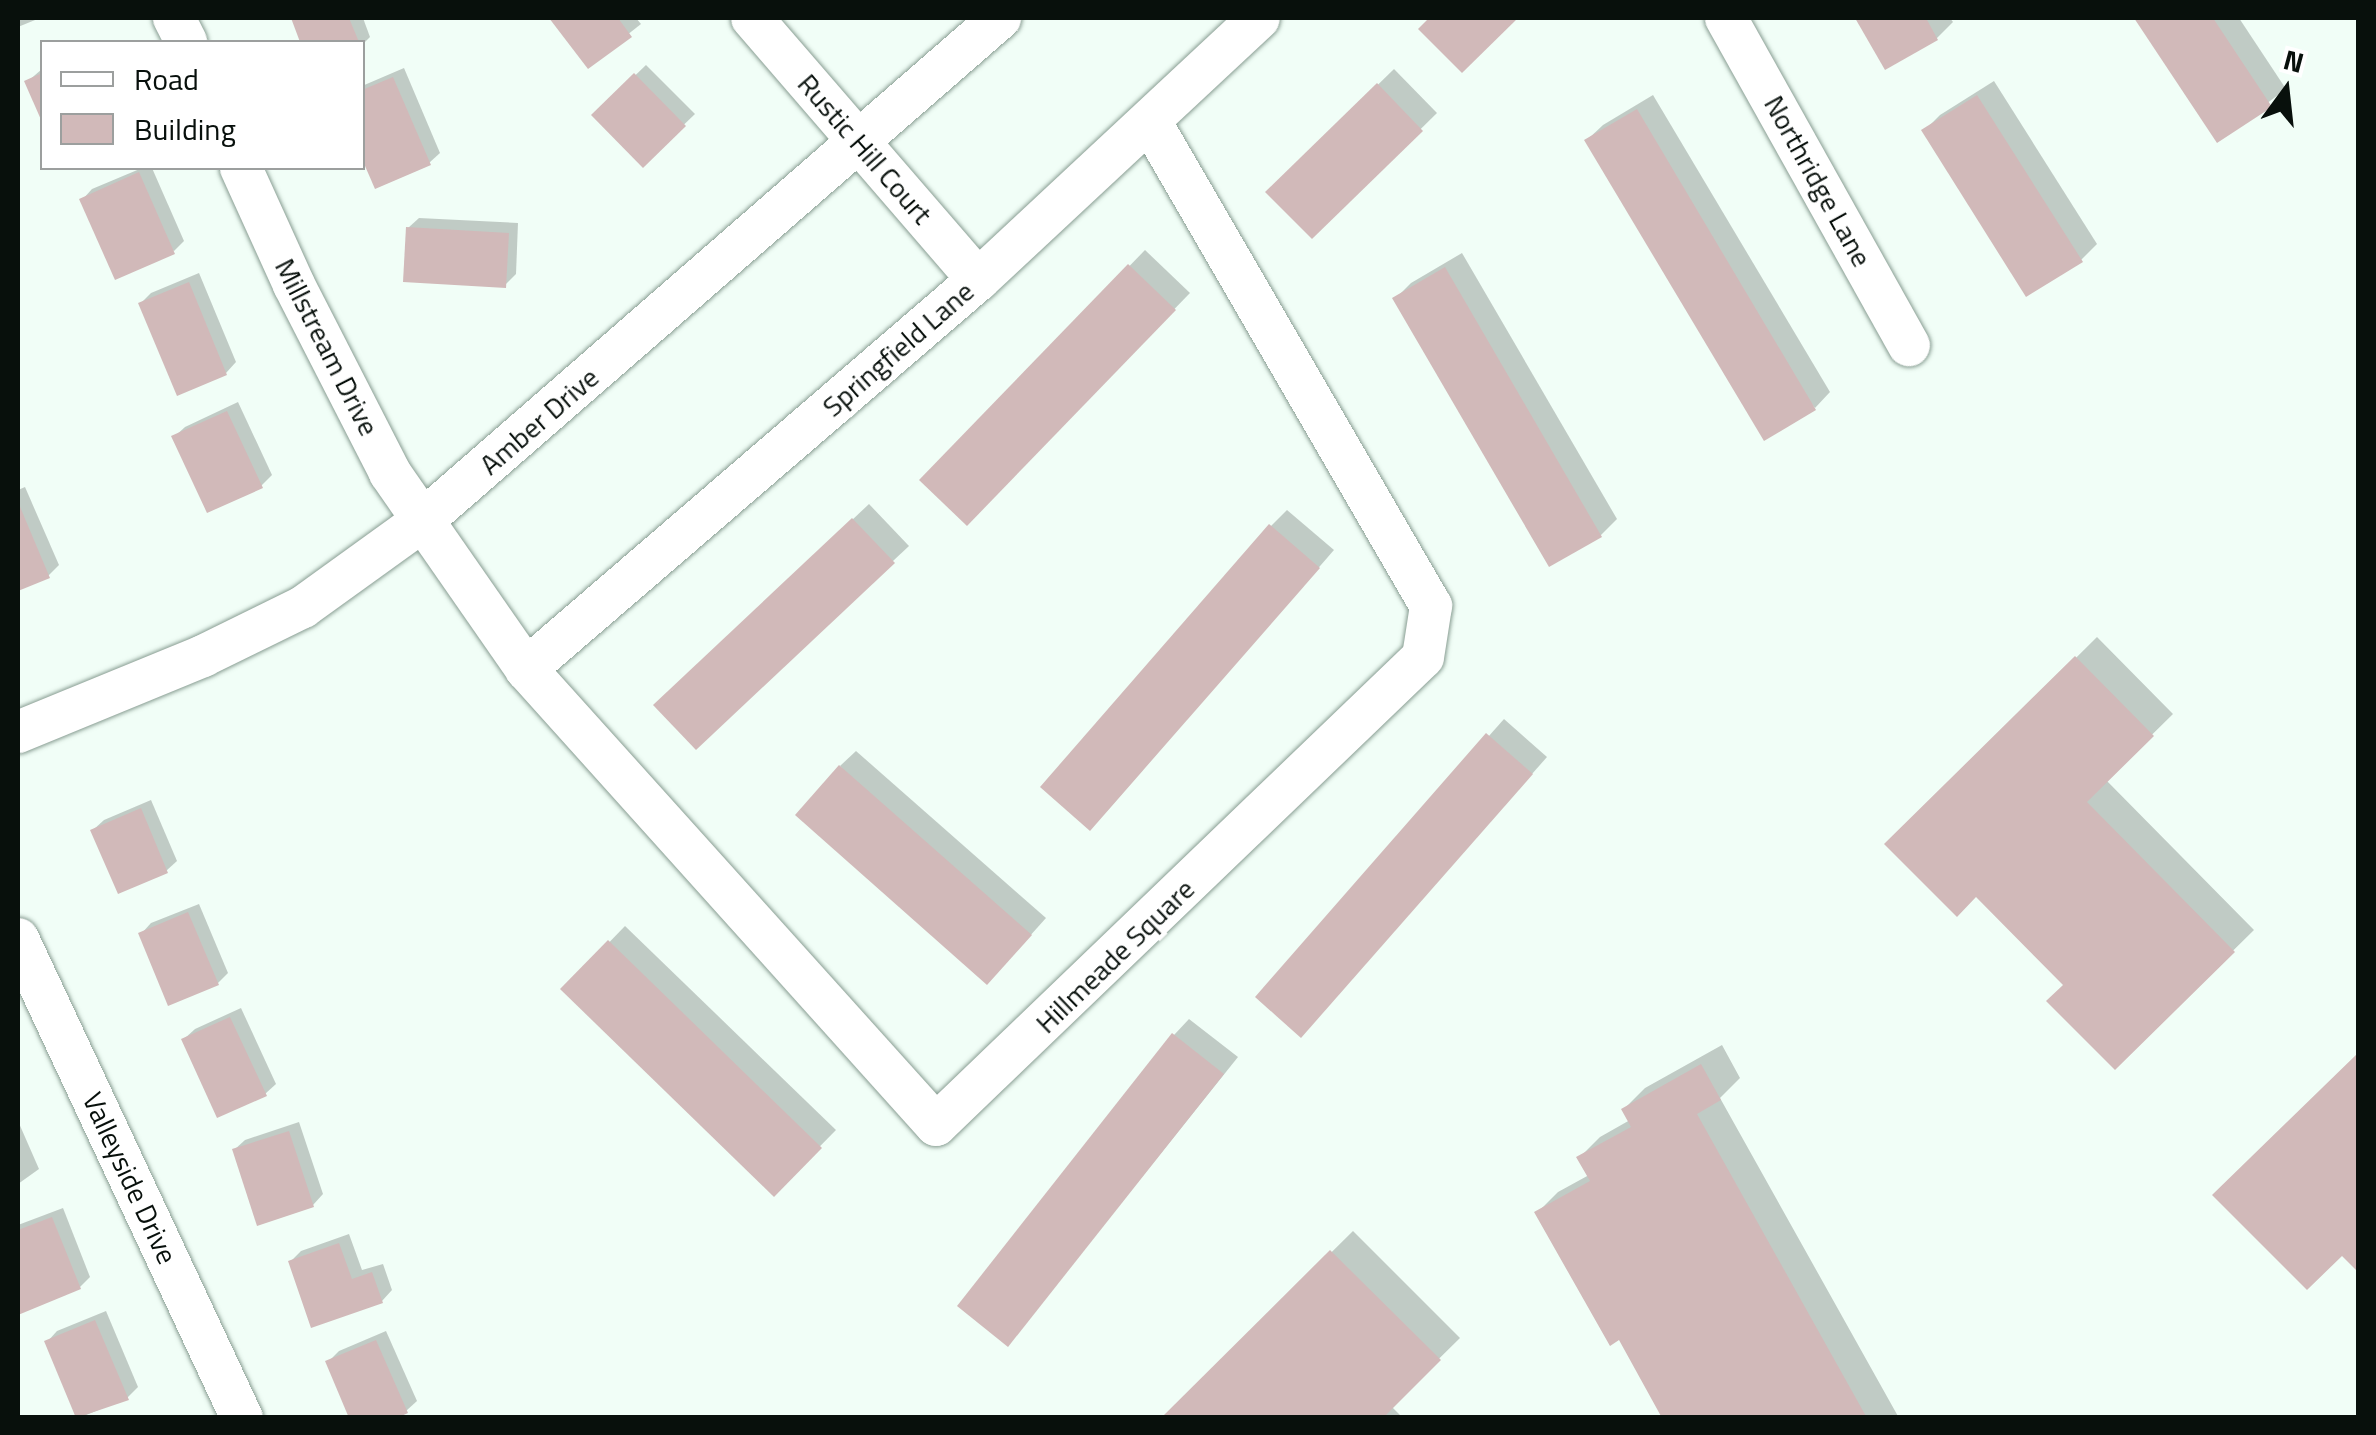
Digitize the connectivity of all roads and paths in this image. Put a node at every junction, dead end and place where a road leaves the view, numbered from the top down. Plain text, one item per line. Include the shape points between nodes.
1 (752, 18) edge
2 (1000, 18) edge
3 (1259, 18) edge
4 (1726, 18) edge
5 (1151, 122) junction
6 (860, 143) junction
7 (243, 170) edge
8 (978, 280) junction
9 (1910, 345) dead end
10 (421, 522) junction
11 (526, 670) junction
12 (18, 732) edge
13 (18, 939) edge
14 (242, 1418) edge

1 - 6 street, Rustic Hill Court
2 - 6 street, Amber Drive
3 - 5 street, Springfield Lane
4 - 9 street, Northridge Lane
5 - 8 street, Springfield Lane
5 - 11 street, Hillmeade Square via 1432,606 1423,657 948,1115 936,1125
6 - 8 street, Rustic Hill Court
6 - 10 street, Amber Drive
7 - 10 street, Millstream Drive via 294,286
8 - 11 street, Springfield Lane
10 - 11 street, Hillmeade Square
10 - 12 street, Amber Drive via 304,607
13 - 14 street, Valleyside Drive

